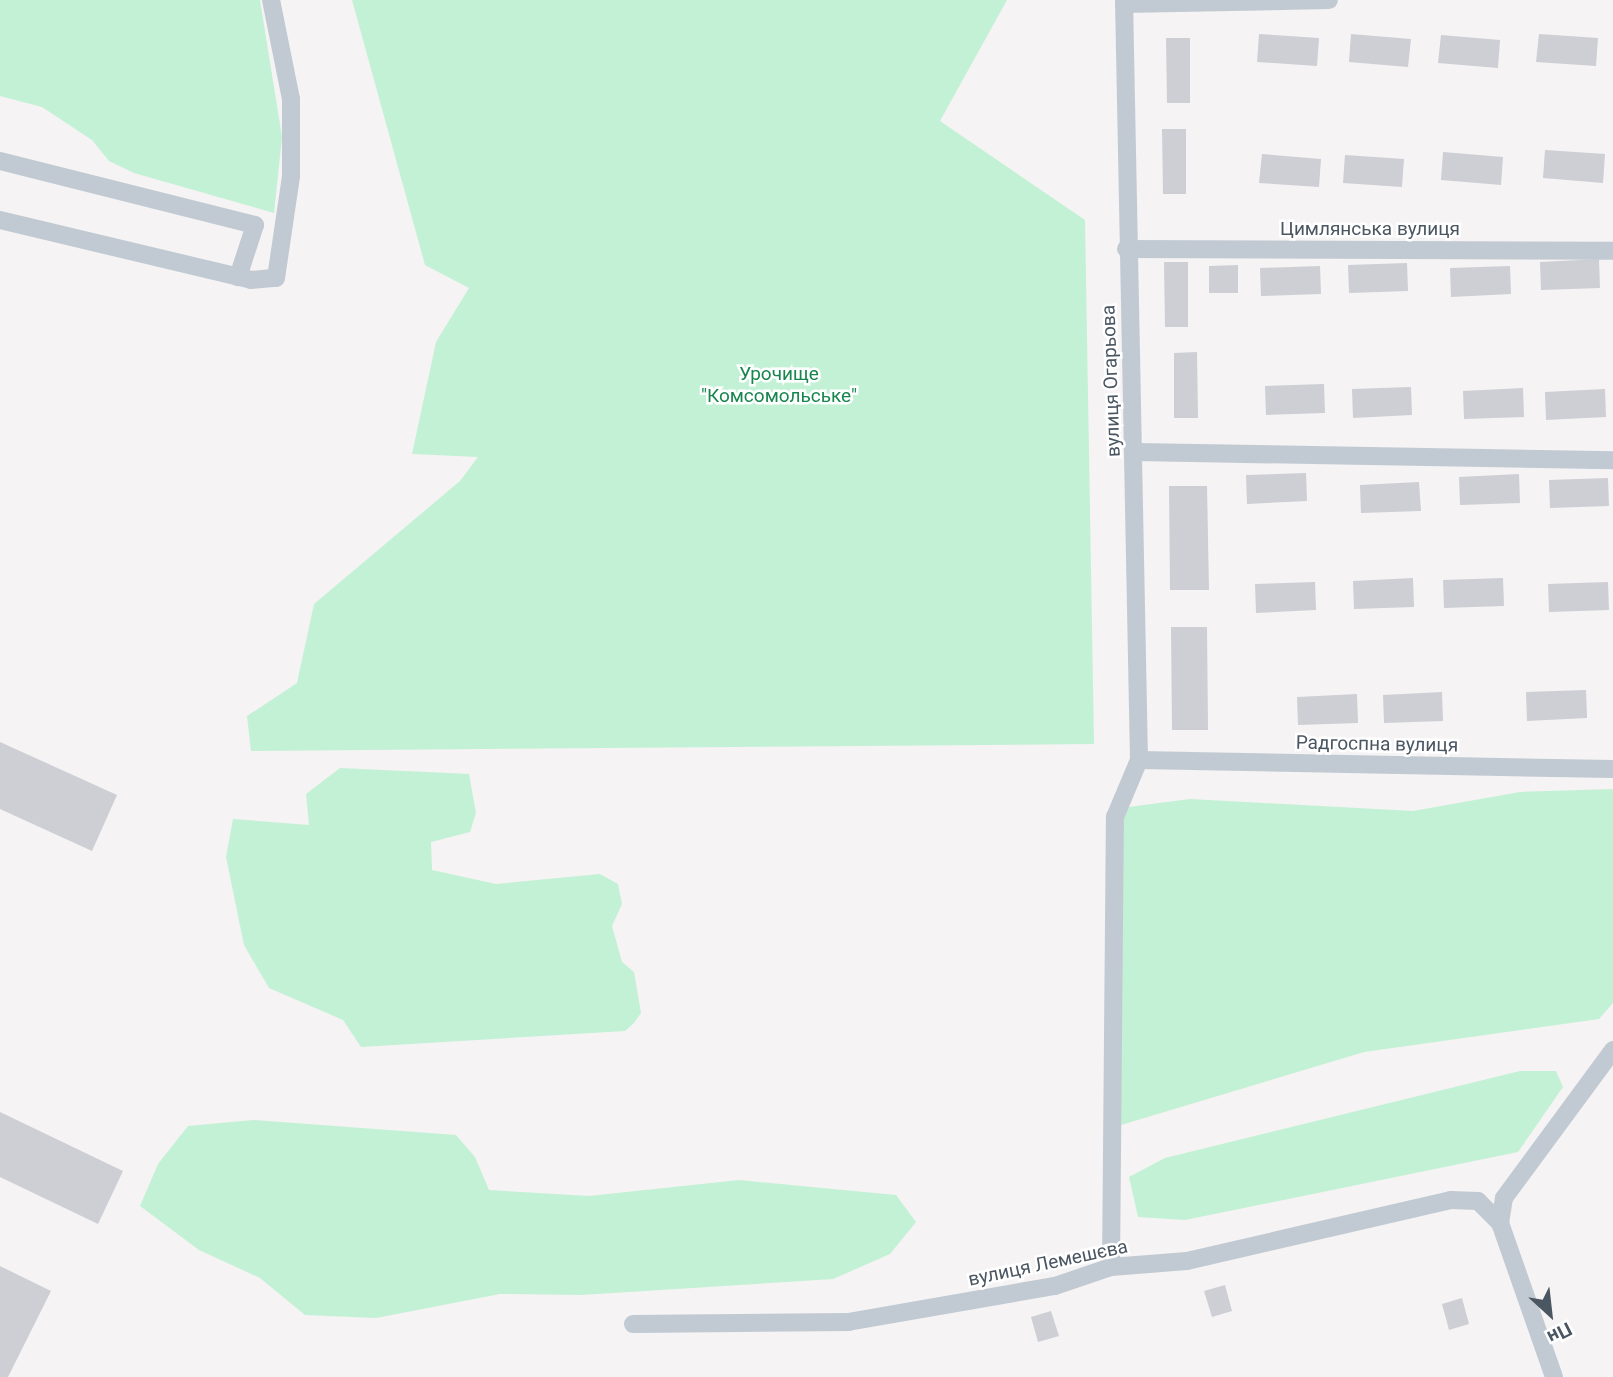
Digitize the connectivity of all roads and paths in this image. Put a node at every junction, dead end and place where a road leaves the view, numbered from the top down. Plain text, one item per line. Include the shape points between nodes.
1 (271, 0) edge
2 (1329, 0) edge
3 (1124, 2) edge
4 (0, 161) edge
5 (0, 220) edge
6 (1126, 248) junction
7 (1613, 251) edge
8 (238, 277) junction
9 (1136, 452) junction
10 (1613, 460) edge
11 (1139, 760) junction
12 (1613, 769) edge
13 (1613, 1050) edge
14 (1500, 1223) junction
15 (1111, 1267) junction
16 (633, 1324) dead end
17 (1554, 1377) edge

1 - 8 street via 291,99 291,176 276,278
2 - 3 street
3 - 6 street, вулиця Огарьова
4 - 8 street via 255,225
5 - 8 street
6 - 7 street, Цимлянська вулиця
6 - 9 street, вулиця Огарьова
9 - 10 street
9 - 11 street, вулиця Огарьова
11 - 12 street, Радгоспна вулиця
11 - 15 street via 1115,817
13 - 14 street via 1516,1175
14 - 15 street, вулиця Лемешєва via 1478,1201 1451,1200 1187,1261
14 - 17 street
15 - 16 street, вулиця Лемешєва via 1055,1286 848,1322

